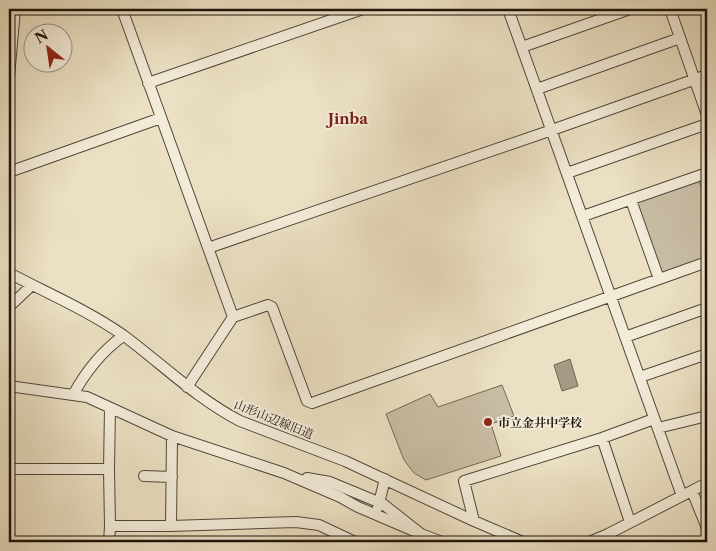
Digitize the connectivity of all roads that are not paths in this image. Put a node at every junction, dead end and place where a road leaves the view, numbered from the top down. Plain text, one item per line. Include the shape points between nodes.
1 (15, 9) edge
2 (122, 9) edge
3 (364, 9) edge
4 (508, 9) edge
5 (630, 9) edge
6 (670, 9) edge
7 (680, 38) junction
8 (522, 47) junction
9 (707, 75) edge
10 (9, 78) edge
11 (695, 80) junction
12 (148, 83) junction
13 (537, 89) junction
14 (707, 115) edge
15 (161, 118) junction
16 (707, 124) edge
17 (552, 130) junction
18 (9, 172) edge
19 (707, 172) edge
20 (567, 173) junction
21 (632, 200) junction
22 (582, 216) junction
23 (208, 248) junction
24 (707, 262) edge
25 (9, 273) edge
26 (659, 280) junction
27 (32, 286) junction
28 (611, 297) junction
29 (9, 307) edge
30 (707, 308) edge
31 (233, 318) junction
32 (123, 336) junction
33 (625, 337) junction
34 (707, 354) edge
35 (640, 378) junction
36 (9, 386) edge
37 (187, 387) junction
38 (73, 395) junction
39 (110, 408) junction
40 (707, 416) edge
41 (656, 424) junction
42 (172, 436) junction
43 (602, 438) junction
44 (9, 469) edge
45 (109, 469) junction
46 (284, 473) junction
47 (144, 476) dead end
48 (172, 477) junction
49 (385, 479) junction
50 (707, 484) edge
51 (692, 491) junction
52 (682, 496) junction
53 (380, 503) junction
54 (375, 515) junction
55 (474, 521) junction
56 (630, 522) junction
57 (110, 526) junction
58 (171, 526) junction
59 (707, 528) edge
60 (421, 534) junction
61 (607, 538) edge
62 (109, 542) edge
63 (355, 542) edge
64 (442, 542) edge
65 (523, 542) edge
66 (588, 542) edge

1 - 10 street
2 - 12 street
3 - 12 street
4 - 8 street
5 - 8 street
6 - 7 street
7 - 11 street
7 - 13 street
8 - 13 street
9 - 11 street
11 - 14 street
11 - 17 street
12 - 15 street
13 - 17 street
15 - 18 street
15 - 23 street
16 - 20 street
17 - 20 street
17 - 23 street
19 - 21 street
20 - 22 street
21 - 22 street
21 - 26 street
22 - 28 street
23 - 31 street
24 - 26 street
25 - 27 street, 山形山辺線旧道
26 - 28 street
27 - 29 street
27 - 32 street, 山形山辺線旧道 via 82,310
28 - 31 street via 312,403 307,401 272,307 268,305
28 - 33 street
30 - 33 street
31 - 37 street
32 - 37 street, 山形山辺線旧道
32 - 38 street via 97,359
33 - 35 street
34 - 35 street
35 - 41 street
36 - 38 street
37 - 49 street, 山形山辺線旧道 via 240,421
38 - 39 street via 87,397
39 - 42 street
39 - 45 street
40 - 41 street
41 - 43 street
41 - 52 street
42 - 46 street
42 - 48 street
43 - 55 street via 464,481
43 - 56 street
44 - 45 street
45 - 57 street
46 - 53 street via 330,482
46 - 54 street via 340,496
47 - 48 street
48 - 58 street
49 - 53 street
49 - 55 street, 山形山辺線旧道
50 - 51 street
51 - 52 street
51 - 59 street
52 - 56 street
53 - 54 street
53 - 60 street
54 - 60 street
55 - 65 street, 山形山辺線旧道
56 - 61 street
57 - 58 street
57 - 62 street
58 - 63 street via 296,522 319,525
60 - 64 street
61 - 66 street

